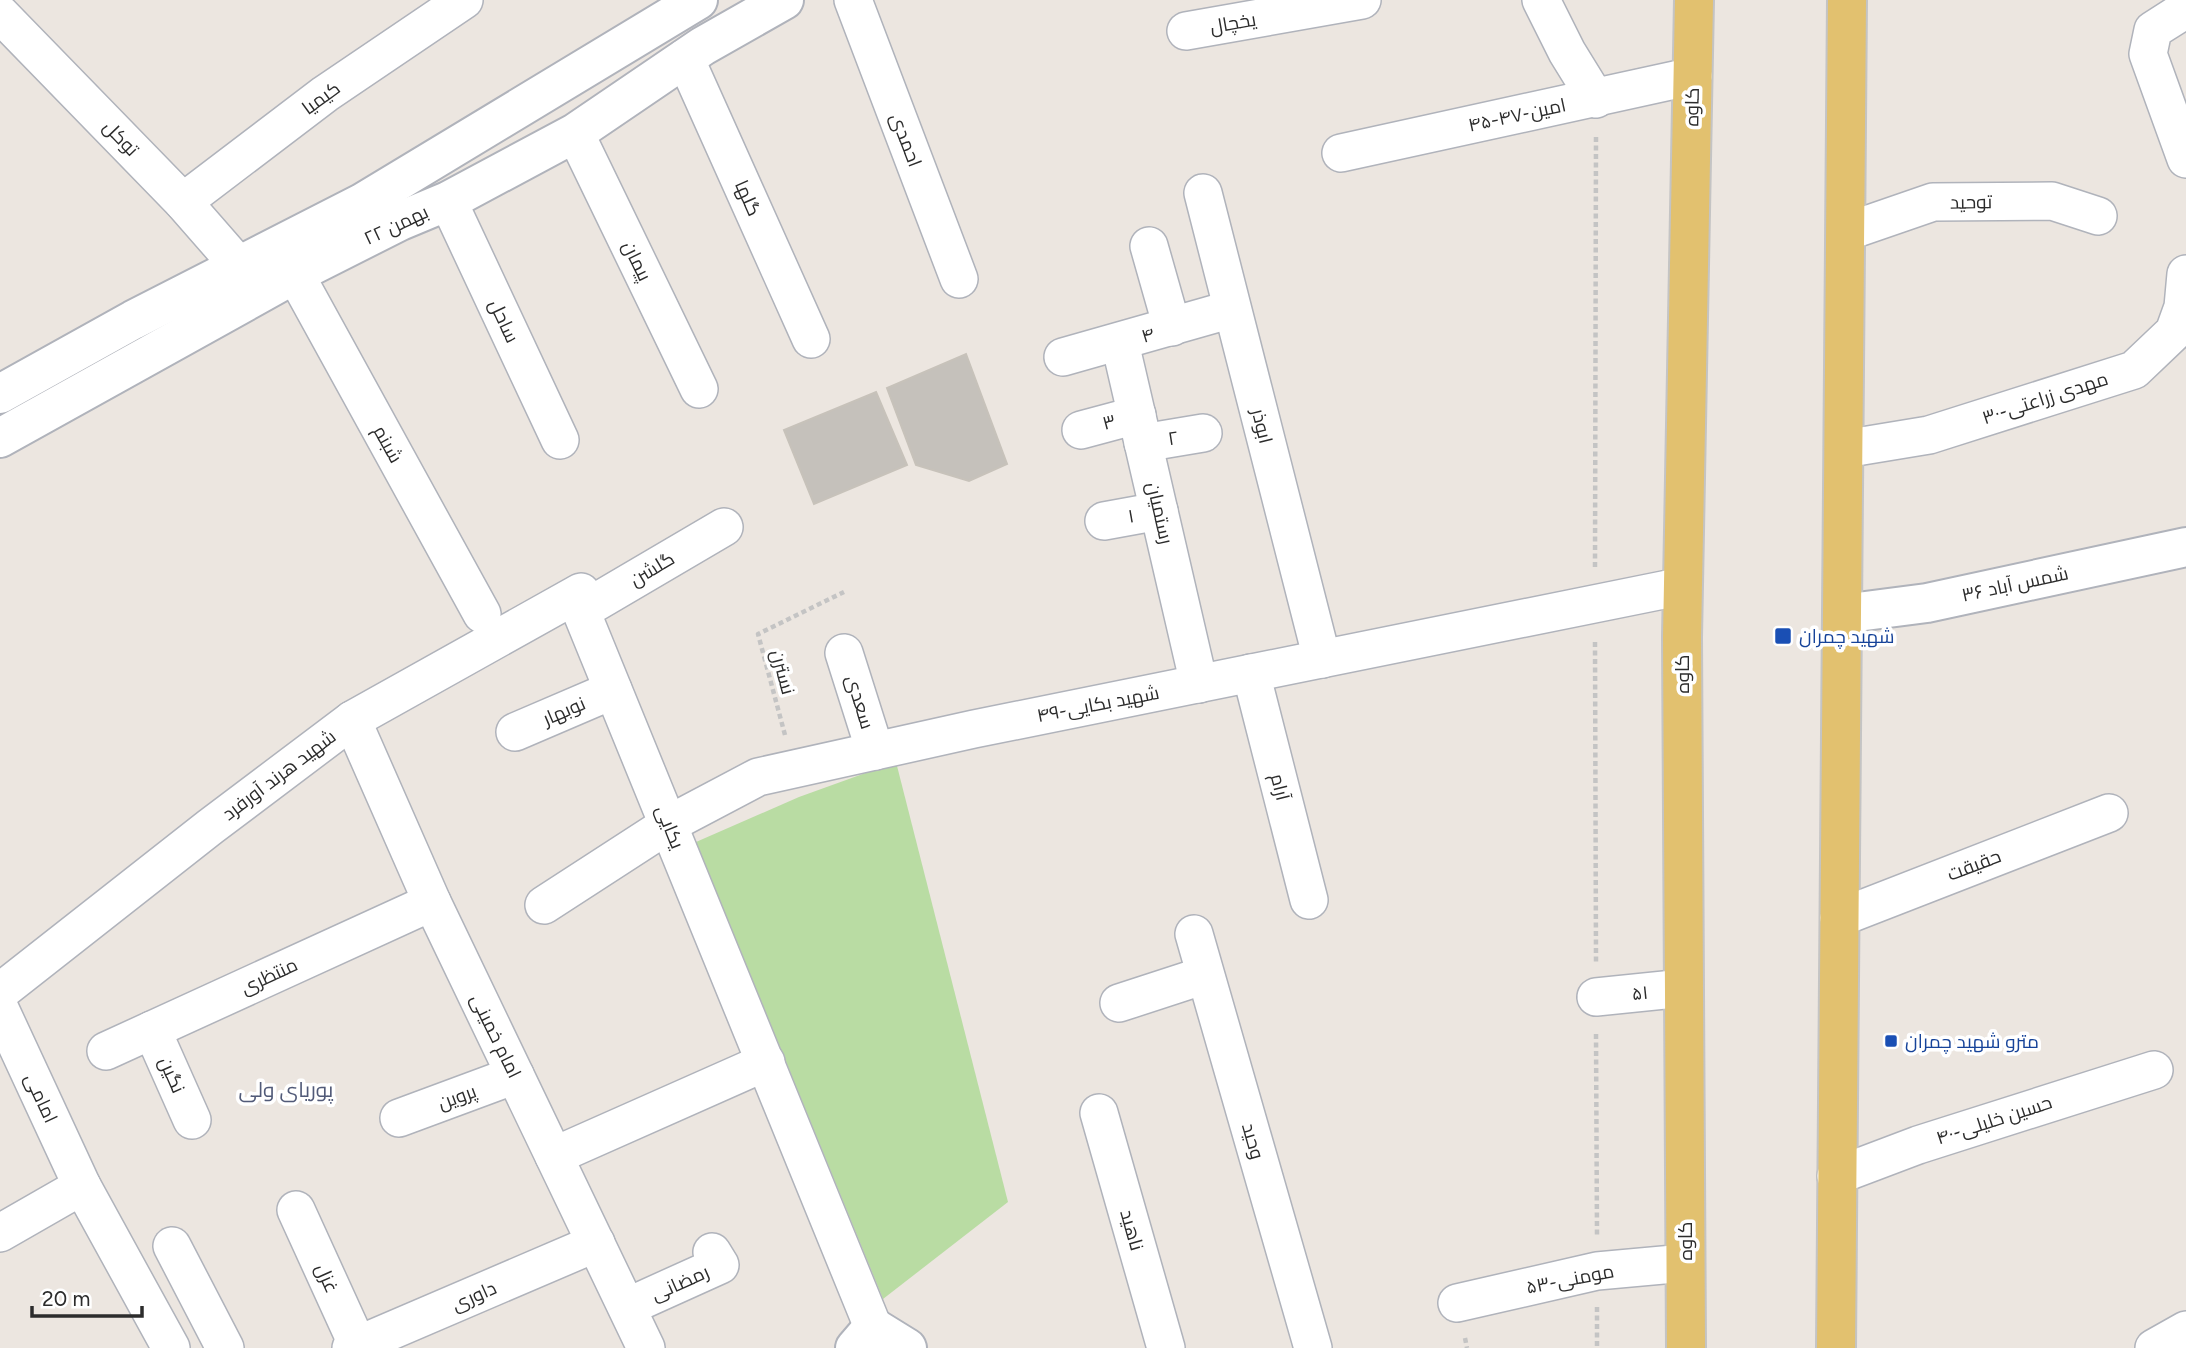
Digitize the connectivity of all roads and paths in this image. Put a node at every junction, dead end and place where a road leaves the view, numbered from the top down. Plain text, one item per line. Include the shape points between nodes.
1 (464, 0) edge
2 (698, 0) edge
3 (784, 0) edge
4 (853, 0) edge
5 (1362, 0) edge
6 (1541, 0) edge
7 (1694, 0) edge
8 (1847, 0) edge
9 (2186, 9) edge
10 (0, 15) edge
11 (1186, 31) dead end
12 (685, 58) junction
13 (1693, 76) junction
14 (1596, 99) junction
15 (575, 133) junction
16 (1341, 153) dead end
17 (2186, 159) edge
18 (1203, 193) dead end
19 (448, 201) junction
20 (183, 202) junction
21 (2098, 216) dead end
22 (1846, 232) junction
23 (1149, 246) dead end
24 (238, 265) junction
25 (295, 274) junction
26 (2186, 274) edge
27 (959, 279) dead end
28 (1232, 309) junction
29 (1172, 327) junction
30 (811, 339) dead end
31 (2182, 340) edge
32 (1120, 343) junction
33 (1063, 357) dead end
34 (699, 389) dead end
35 (0, 394) edge
36 (1140, 429) junction
37 (1081, 430) dead end
38 (1203, 433) dead end
39 (0, 438) edge
40 (560, 440) dead end
41 (1844, 449) junction
42 (1159, 511) junction
43 (1104, 521) dead end
44 (724, 527) dead end
45 (2186, 547) edge
46 (1683, 586) junction
47 (844, 592) dead end
48 (581, 601) junction
49 (1595, 604) junction
50 (482, 614) dead end
51 (1843, 614) junction
52 (844, 653) dead end
53 (1322, 659) junction
54 (1251, 673) junction
55 (1199, 684) junction
56 (613, 690) junction
57 (352, 720) junction
58 (515, 732) dead end
59 (875, 751) junction
60 (794, 769) junction
61 (2109, 813) dead end
62 (669, 824) junction
63 (1309, 900) dead end
64 (432, 902) junction
65 (544, 905) dead end
66 (1839, 918) junction
67 (1194, 934) dead end
68 (1205, 975) junction
69 (1684, 988) junction
70 (0, 992) edge
71 (1596, 997) junction
72 (1119, 1003) dead end
73 (0, 1009) edge
74 (152, 1030) junction
75 (106, 1051) dead end
76 (766, 1062) junction
77 (2154, 1070) dead end
78 (515, 1075) junction
79 (1099, 1113) dead end
80 (400, 1118) dead end
81 (192, 1120) dead end
82 (554, 1156) junction
83 (1836, 1176) junction
84 (82, 1186) junction
85 (296, 1210) dead end
86 (0, 1233) edge
87 (596, 1243) junction
88 (172, 1247) dead end
89 (712, 1252) dead end
90 (1685, 1263) junction
91 (1597, 1271) junction
92 (1457, 1303) dead end
93 (626, 1307) junction
94 (2186, 1330) edge
95 (864, 1338) edge
96 (354, 1347) edge
97 (170, 1348) edge
98 (225, 1348) edge
99 (646, 1348) edge
100 (907, 1348) edge
101 (1166, 1348) edge
102 (1313, 1348) edge
103 (1597, 1348) edge
104 (1686, 1348) edge
105 (1836, 1348) edge
106 (2154, 1348) edge

1 - 20 street, کیمیا via 325,94
2 - 24 street, ۲۲ بهمن via 362,203
3 - 12 street, ۲۲ بهمن
4 - 27 street, احمدی
5 - 11 street, یخچال
6 - 14 street
7 - 13 main road, کاوه
8 - 22 main road
9 - 17 street via 2153,30 2148,54
10 - 20 street, توکل
12 - 15 street, ۲۲ بهمن
12 - 30 street, گلها
13 - 14 street, ۴۵-۴۷-امین
13 - 46 main road, کاوه
14 - 16 street, ۴۵-۴۷-امین
14 - 49 path
15 - 19 street, ۲۲ بهمن
15 - 34 street, پیمان
18 - 28 street, ابوذر
19 - 25 street, ۲۲ بهمن
19 - 40 street, ساحل
20 - 24 street, توکل
21 - 22 street, توحید via 2052,201 1933,202
22 - 41 main road
23 - 29 street
24 - 35 street, ۲۲ بهمن
25 - 39 street, ۲۲ بهمن
25 - 50 street, شبنم
26 - 31 street, ۳۰-مهدی زراعتی
28 - 29 street, ۴
28 - 53 street, ابوذر
29 - 32 street, ۴
31 - 41 street, ۳۰-مهدی زراعتی via 2134,370 1929,435
32 - 33 street, ۴
32 - 36 street, رستمیان
36 - 37 street, ۳
36 - 38 street, ۲
36 - 42 street, رستمیان
41 - 51 main road
42 - 43 street, ۱
42 - 55 street, رستمیان
44 - 48 street, گلشن
45 - 51 street, شمس آباد ۳۶ via 1927,603
46 - 49 street, ۴۹-شهید بکایی
46 - 69 main road, کاوه
47 - 60 path, نسترن via 758,634
48 - 56 street, یکایی
48 - 57 street, شهید هرند آورفرد
49 - 53 street, ۴۹-شهید بکایی
49 - 71 path
51 - 66 main road
52 - 59 street, سعدی
53 - 54 street, ۴۹-شهید بکایی
54 - 55 street, ۴۹-شهید بکایی
54 - 63 street, آرام
55 - 59 street, ۴۹-شهید بکایی
56 - 58 street, نوبهار
56 - 62 street, یکایی
57 - 64 street, امام خمینی
57 - 70 street, شهید هرند آورفرد
59 - 60 street, ۴۹-شهید بکایی
60 - 62 street, ۴۹-شهید بکایی via 758,778
61 - 66 street, حقیقت
62 - 65 street, ۴۹-شهید بکایی
62 - 76 street, یکایی
64 - 74 street, منتظری
64 - 78 street, امام خمینی
66 - 83 main road
67 - 68 street, وحید
68 - 72 street
68 - 102 street, وحید
69 - 71 street, ۵۱
69 - 90 main road, کاوه
71 - 91 path
73 - 84 street, امامی
74 - 75 street, منتظری
74 - 81 street, نگین
76 - 82 street
76 - 95 street, یکایی
77 - 83 street, ۴۰-حسین خلیلی via 1917,1144
78 - 80 street, پروین
78 - 82 street, امام خمینی
79 - 101 street, ناهید
82 - 87 street, امام خمینی
83 - 105 main road
84 - 86 street
84 - 97 street, امامی
85 - 96 street, غزل
87 - 93 street, امام خمینی
87 - 96 street, داوری
88 - 98 street
89 - 93 street, رمضانی via 720,1265
90 - 91 street, ۵۳-مومنی
90 - 104 main road, کاوه
91 - 92 street, ۵۳-مومنی
91 - 103 path
93 - 99 street, امام خمینی
94 - 106 street
95 - 100 street

